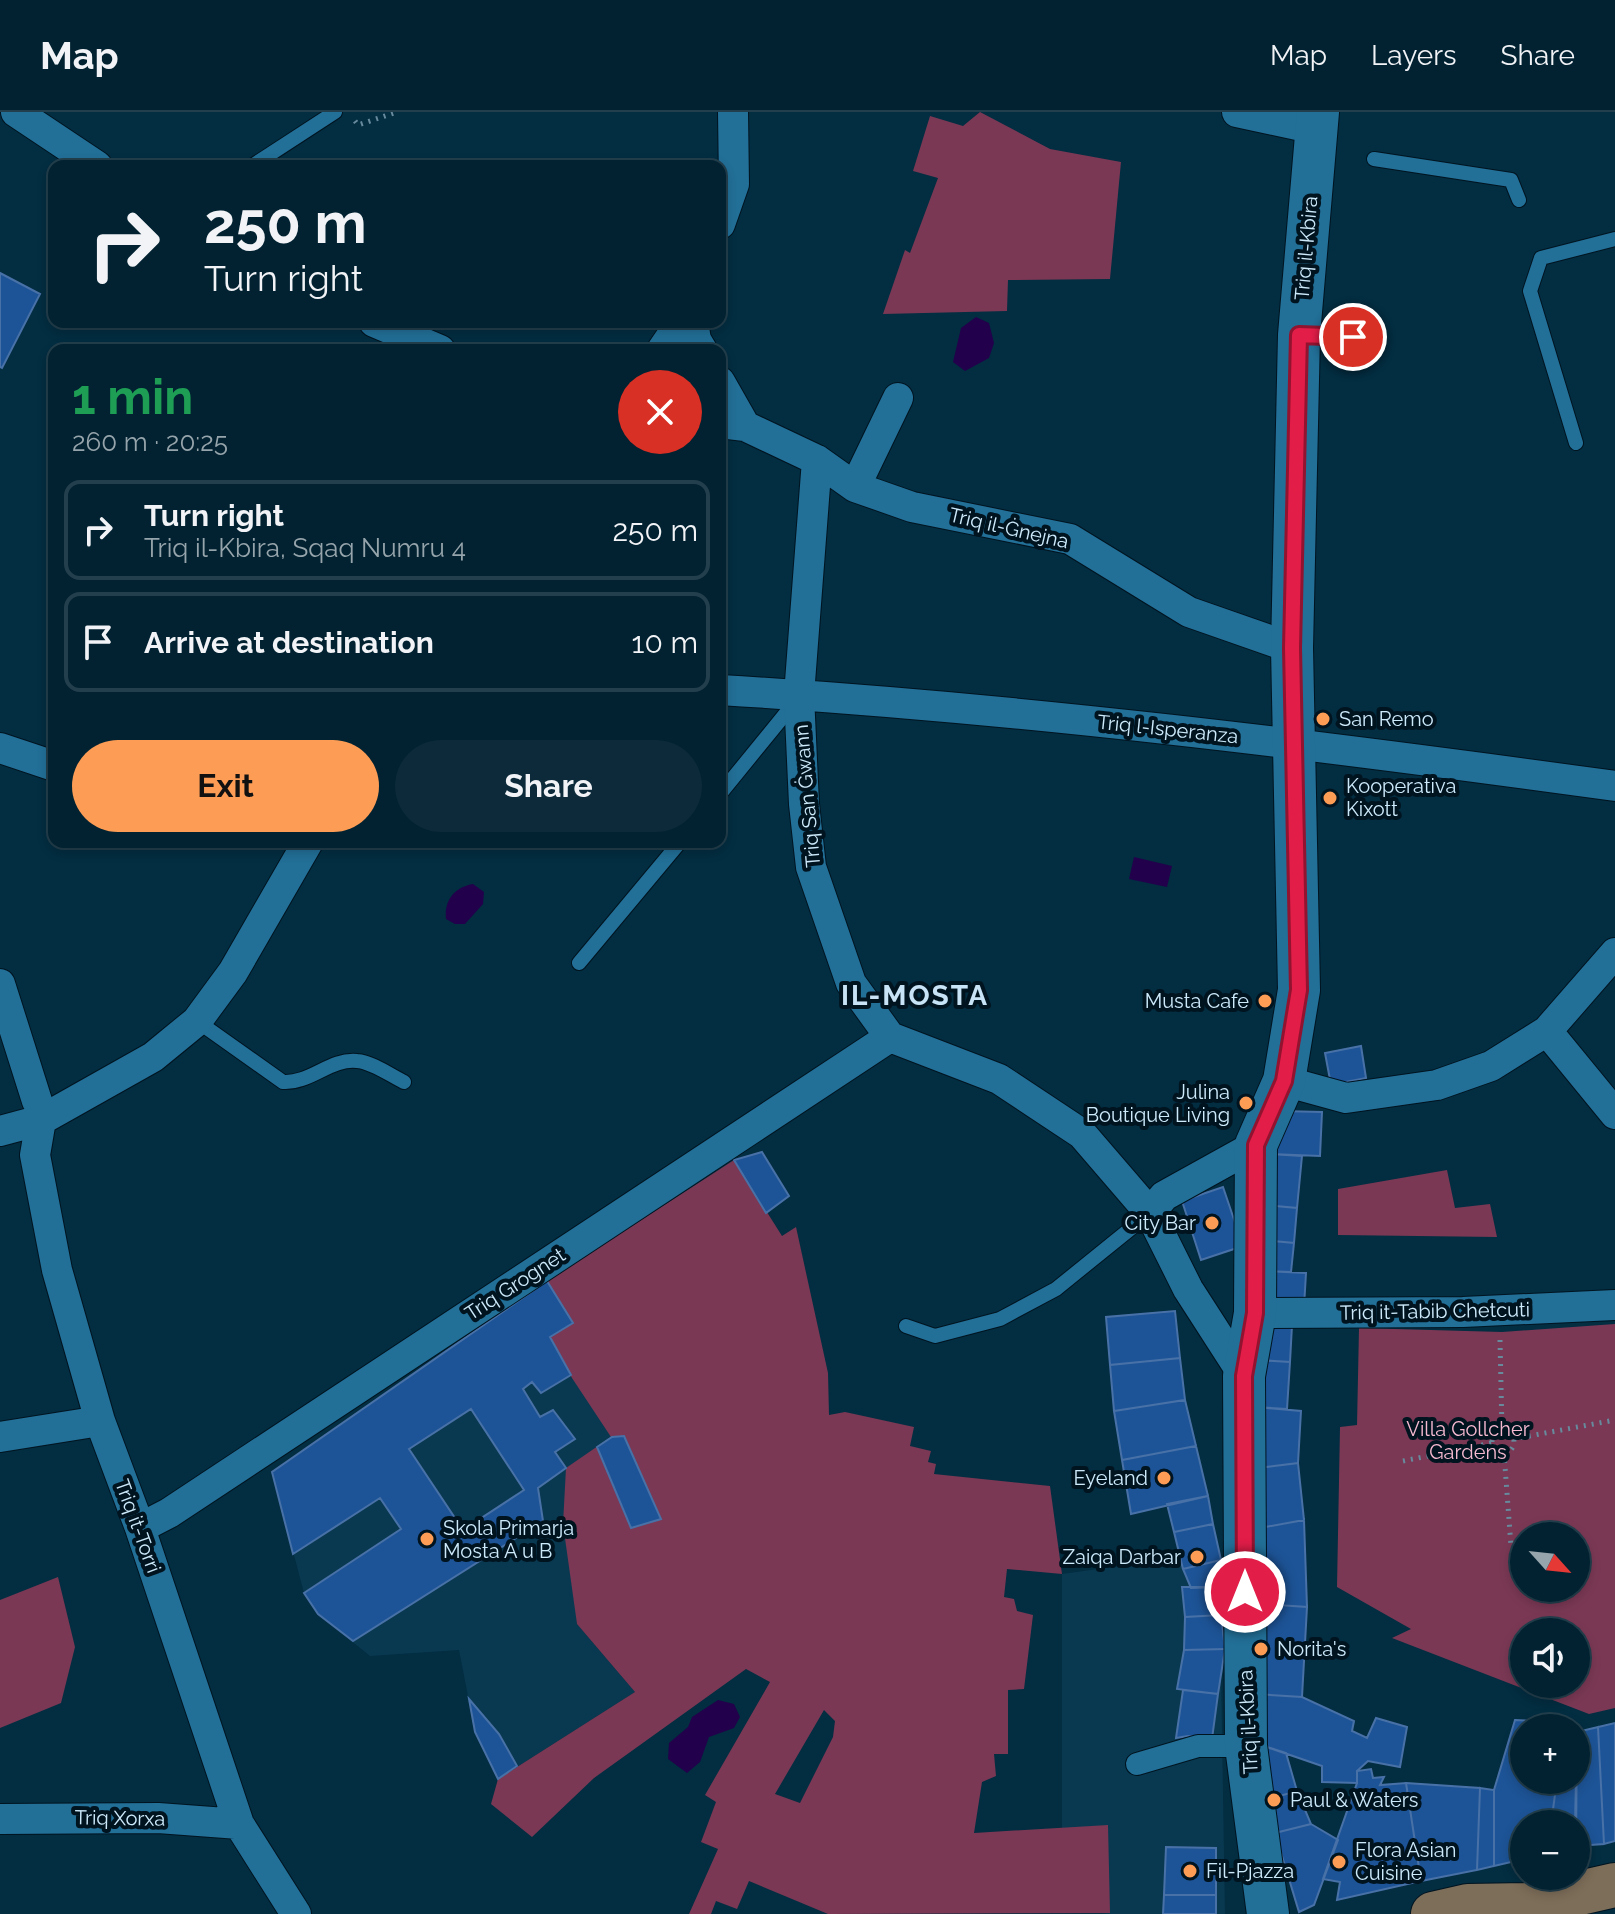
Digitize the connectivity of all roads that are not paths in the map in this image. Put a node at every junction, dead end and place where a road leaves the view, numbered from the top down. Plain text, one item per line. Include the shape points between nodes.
1 (16, 112) edge
2 (335, 112) edge
3 (733, 112) edge
4 (1237, 112) edge
5 (1317, 120) edge
6 (1374, 159) dead end
7 (88, 160) edge
8 (261, 160) edge
9 (1519, 200) dead end
10 (726, 207) edge
11 (1615, 239) edge
12 (388, 328) edge
13 (1299, 335) junction
14 (1379, 337) dead end
15 (426, 344) edge
16 (898, 398) dead end
17 (726, 403) edge
18 (732, 424) edge
19 (1576, 443) dead end
20 (817, 460) junction
21 (855, 487) junction
22 (1292, 648) junction
23 (726, 690) edge
24 (799, 695) junction
25 (1295, 742) junction
26 (0, 748) edge
27 (48, 764) edge
28 (1615, 786) edge
29 (726, 787) edge
30 (294, 848) edge
31 (675, 848) edge
32 (1615, 953) edge
33 (579, 963) dead end
34 (0, 984) edge
35 (197, 1021) junction
36 (1547, 1031) junction
37 (890, 1037) junction
38 (1284, 1081) junction
39 (404, 1082) dead end
40 (39, 1111) junction
41 (1615, 1114) edge
42 (0, 1131) edge
43 (1256, 1145) junction
44 (1150, 1213) junction
45 (1615, 1305) edge
46 (1255, 1313) junction
47 (906, 1326) dead end
48 (1244, 1376) junction
49 (100, 1421) junction
50 (0, 1437) edge
51 (140, 1528) junction
52 (1246, 1746) junction
53 (1137, 1764) dead end
54 (0, 1819) edge
55 (239, 1824) junction
56 (1615, 1885) edge
57 (1521, 1911) edge
58 (296, 1914) edge
59 (1268, 1914) edge
60 (1433, 1914) edge

1 - 7 street
2 - 8 lane
3 - 10 street via 734,184
4 - 5 street
5 - 13 main road, Triq il-Kbira
6 - 9 lane via 1511,180
11 - 19 lane via 1541,258 1530,291
12 - 15 street
13 - 14 lane
13 - 22 main road, Triq il-Kbira
16 - 21 street
17 - 18 street
18 - 20 street, Triq il-Ġnejna
20 - 21 street, Triq il-Ġnejna
20 - 24 street, Triq San Ġwann
21 - 22 street, Triq il-Ġnejna via 912,507 1070,539 1189,612
22 - 25 main road, Triq il-Kbira
23 - 24 street, Triq l-Isperanza
24 - 25 street, Triq l-Isperanza
24 - 29 lane
24 - 37 street, Triq San Ġwann via 811,867 851,983
25 - 28 street, Triq l-Isperanza
25 - 38 main road, Triq il-Kbira via 1299,990
26 - 27 street
30 - 35 street via 233,972
31 - 33 lane
32 - 36 street
34 - 40 street, Triq it-Torri
35 - 39 lane via 283,1082 359,1061
35 - 40 street via 153,1057
36 - 38 street via 1491,1066 1437,1085 1346,1098
36 - 41 street
37 - 44 street via 999,1079 1082,1134
37 - 51 street, Triq Grognet
38 - 43 main road, Triq il-Kbira
40 - 42 street
40 - 49 street, Triq it-Torri via 35,1155 57,1270
43 - 44 street via 1164,1196
43 - 46 main road, Triq il-Kbira
44 - 47 lane via 1056,1289 1000,1319 935,1336
44 - 48 street via 1188,1289
45 - 46 street, Triq it-Tabib Chetcuti
46 - 48 main road, Triq il-Kbira
48 - 52 main road, Triq il-Kbira
49 - 50 street
49 - 51 street, Triq it-Torri
51 - 55 street, Triq it-Torri
52 - 53 street via 1198,1746
52 - 59 main road, Triq il-Kbira
54 - 55 street, Triq Xorxa via 158,1818
55 - 58 street, Triq it-Torri
56 - 57 main road
57 - 60 main road via 1468,1906

